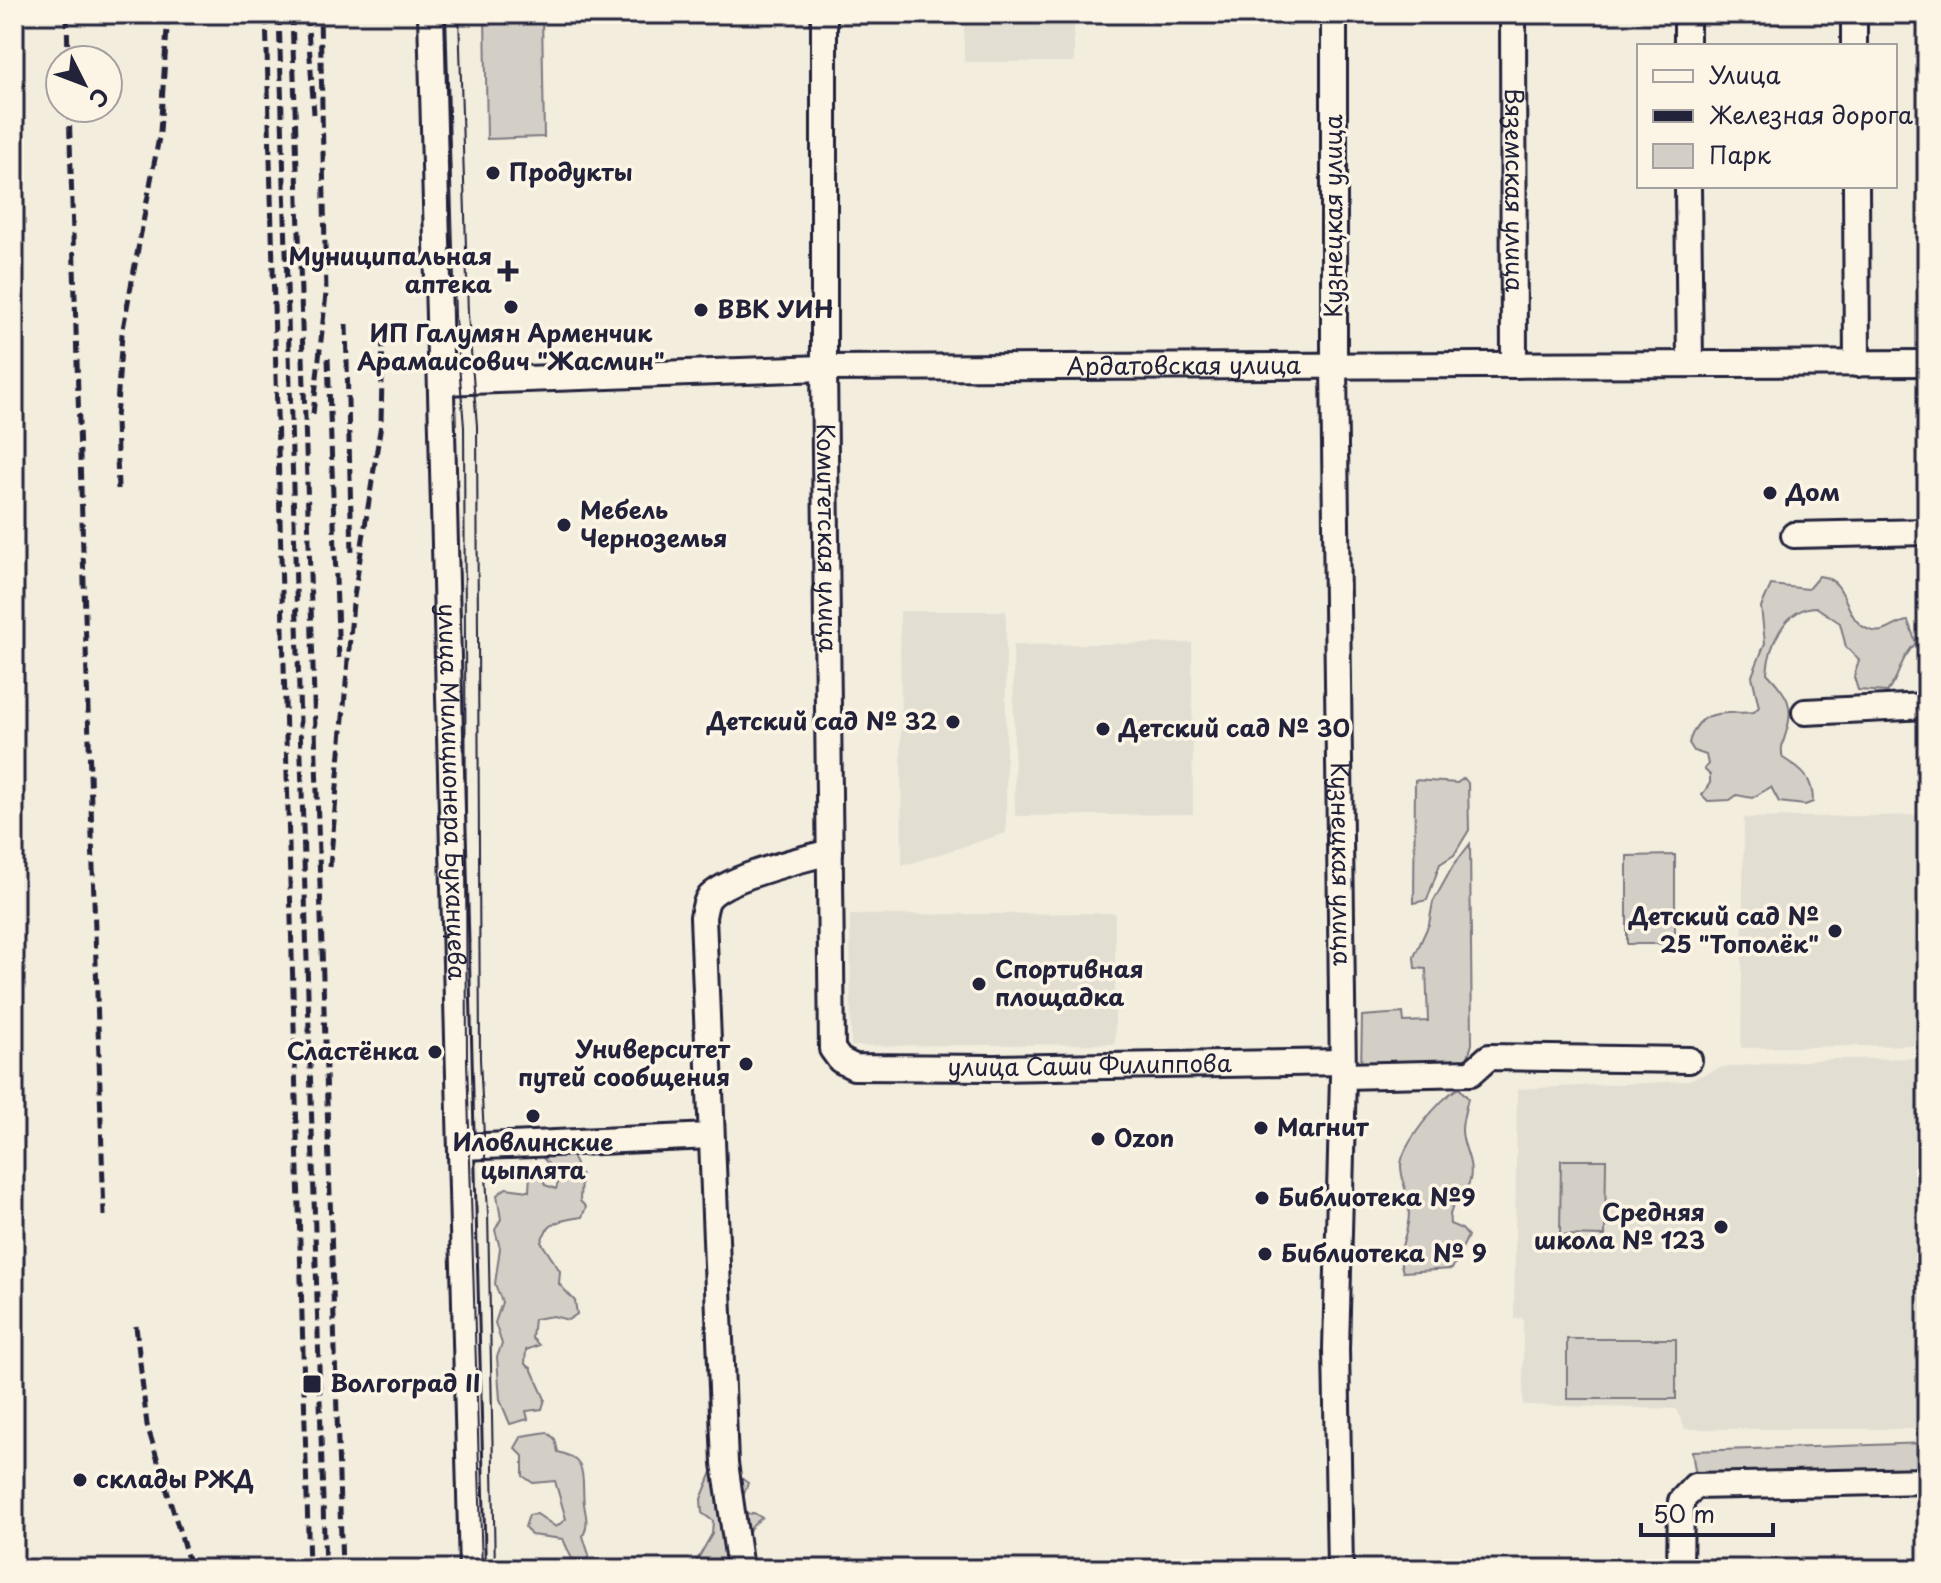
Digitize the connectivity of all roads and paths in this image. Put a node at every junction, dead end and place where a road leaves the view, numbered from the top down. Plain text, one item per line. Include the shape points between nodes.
1 (431, 14) edge
2 (824, 14) edge
3 (1334, 14) edge
4 (1513, 14) edge
5 (1687, 14) edge
6 (1854, 14) edge
7 (1687, 44) edge
8 (1854, 44) edge
9 (1688, 188) edge
10 (1856, 188) edge
11 (1927, 363) edge
12 (1690, 364) junction
13 (1857, 364) junction
14 (1514, 365) junction
15 (1334, 366) junction
16 (824, 368) junction
17 (442, 382) junction
18 (1927, 532) edge
19 (1794, 535) dead end
20 (1927, 706) edge
21 (1805, 712) dead end
22 (830, 852) junction
23 (840, 1060) joint
24 (1689, 1060) dead end
25 (1343, 1069) junction
26 (711, 1136) junction
27 (463, 1147) junction
28 (1927, 1481) edge
29 (472, 1569) edge
30 (740, 1569) edge
31 (1340, 1569) edge
32 (1680, 1569) edge

1 - 17 street, улица Милиционера Буханцева
2 - 16 street, Комитетская улица
3 - 15 street, Кузнецкая улица
4 - 14 street, Вяземская улица
5 - 7 street
6 - 8 street
9 - 12 street
10 - 13 street
11 - 13 street, Ардатовская улица
12 - 13 street, Ардатовская улица
12 - 14 street, Ардатовская улица
14 - 15 street, Ардатовская улица
15 - 16 street, Ардатовская улица
15 - 25 street, Кузнецкая улица
16 - 17 street, Ардатовская улица
16 - 22 street, Комитетская улица
17 - 27 street, улица Милиционера Буханцева
18 - 19 street
20 - 21 street
22 - 23 street, Комитетская улица via 832,1049
22 - 26 street via 775,866 717,890 706,901
23 - 25 street, улица Саши Филиппова via 854,1067
24 - 25 street, улица Саши Филиппова via 1489,1057 1471,1073
25 - 31 street, Кузнецкая улица via 1336,1349
26 - 27 street
26 - 30 street via 725,1463
27 - 29 street, улица Милиционера Буханцева
28 - 32 street via 1695,1486 1681,1501

